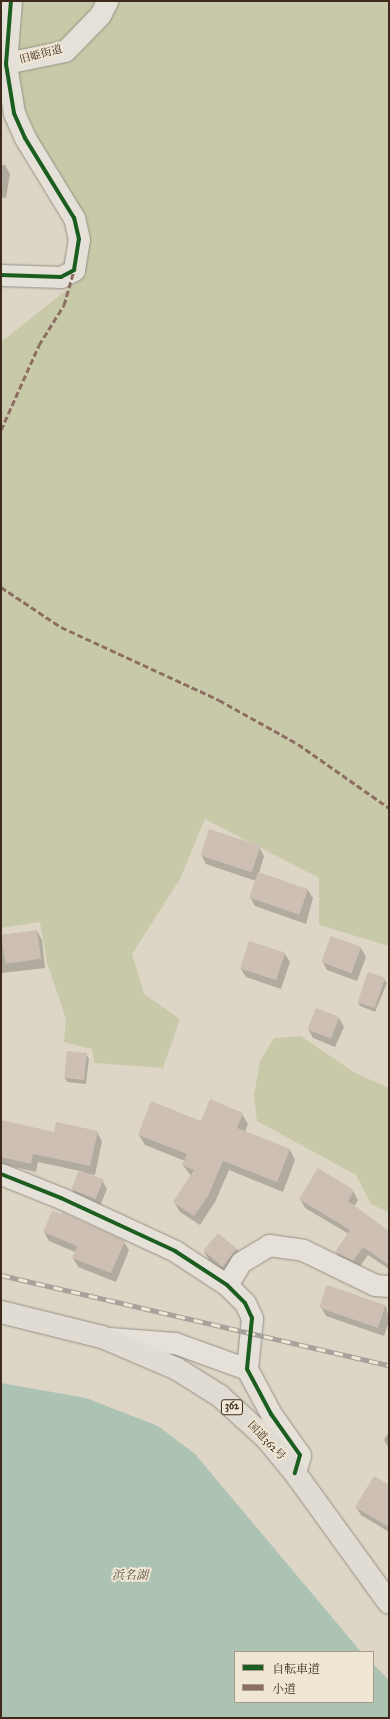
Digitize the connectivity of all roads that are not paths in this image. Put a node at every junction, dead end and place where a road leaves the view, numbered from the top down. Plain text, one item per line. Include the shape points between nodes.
1 (11, 1) edge
2 (107, 1) edge
3 (3, 64) edge
4 (1, 275) edge
5 (1, 1174) edge
6 (227, 1285) junction
7 (389, 1286) edge
8 (1, 1312) edge
9 (102, 1338) junction
10 (247, 1369) junction
11 (295, 1473) junction
12 (389, 1603) edge

1 - 3 street
2 - 3 street, 旧姫街道 via 100,15 65,51
3 - 4 street via 14,113 25,138 74,218 79,239 74,270 61,277
5 - 6 street via 61,1198 174,1251
6 - 7 street via 241,1262 269,1245 303,1250 375,1285
6 - 10 street via 245,1303 252,1318
8 - 9 highway, 国道362号 / 362
9 - 10 street via 175,1343
9 - 11 highway, 国道362号 / 362 via 177,1369 220,1396 267,1439
10 - 11 street via 271,1414 300,1455
11 - 12 highway, 国道362号 / 362

